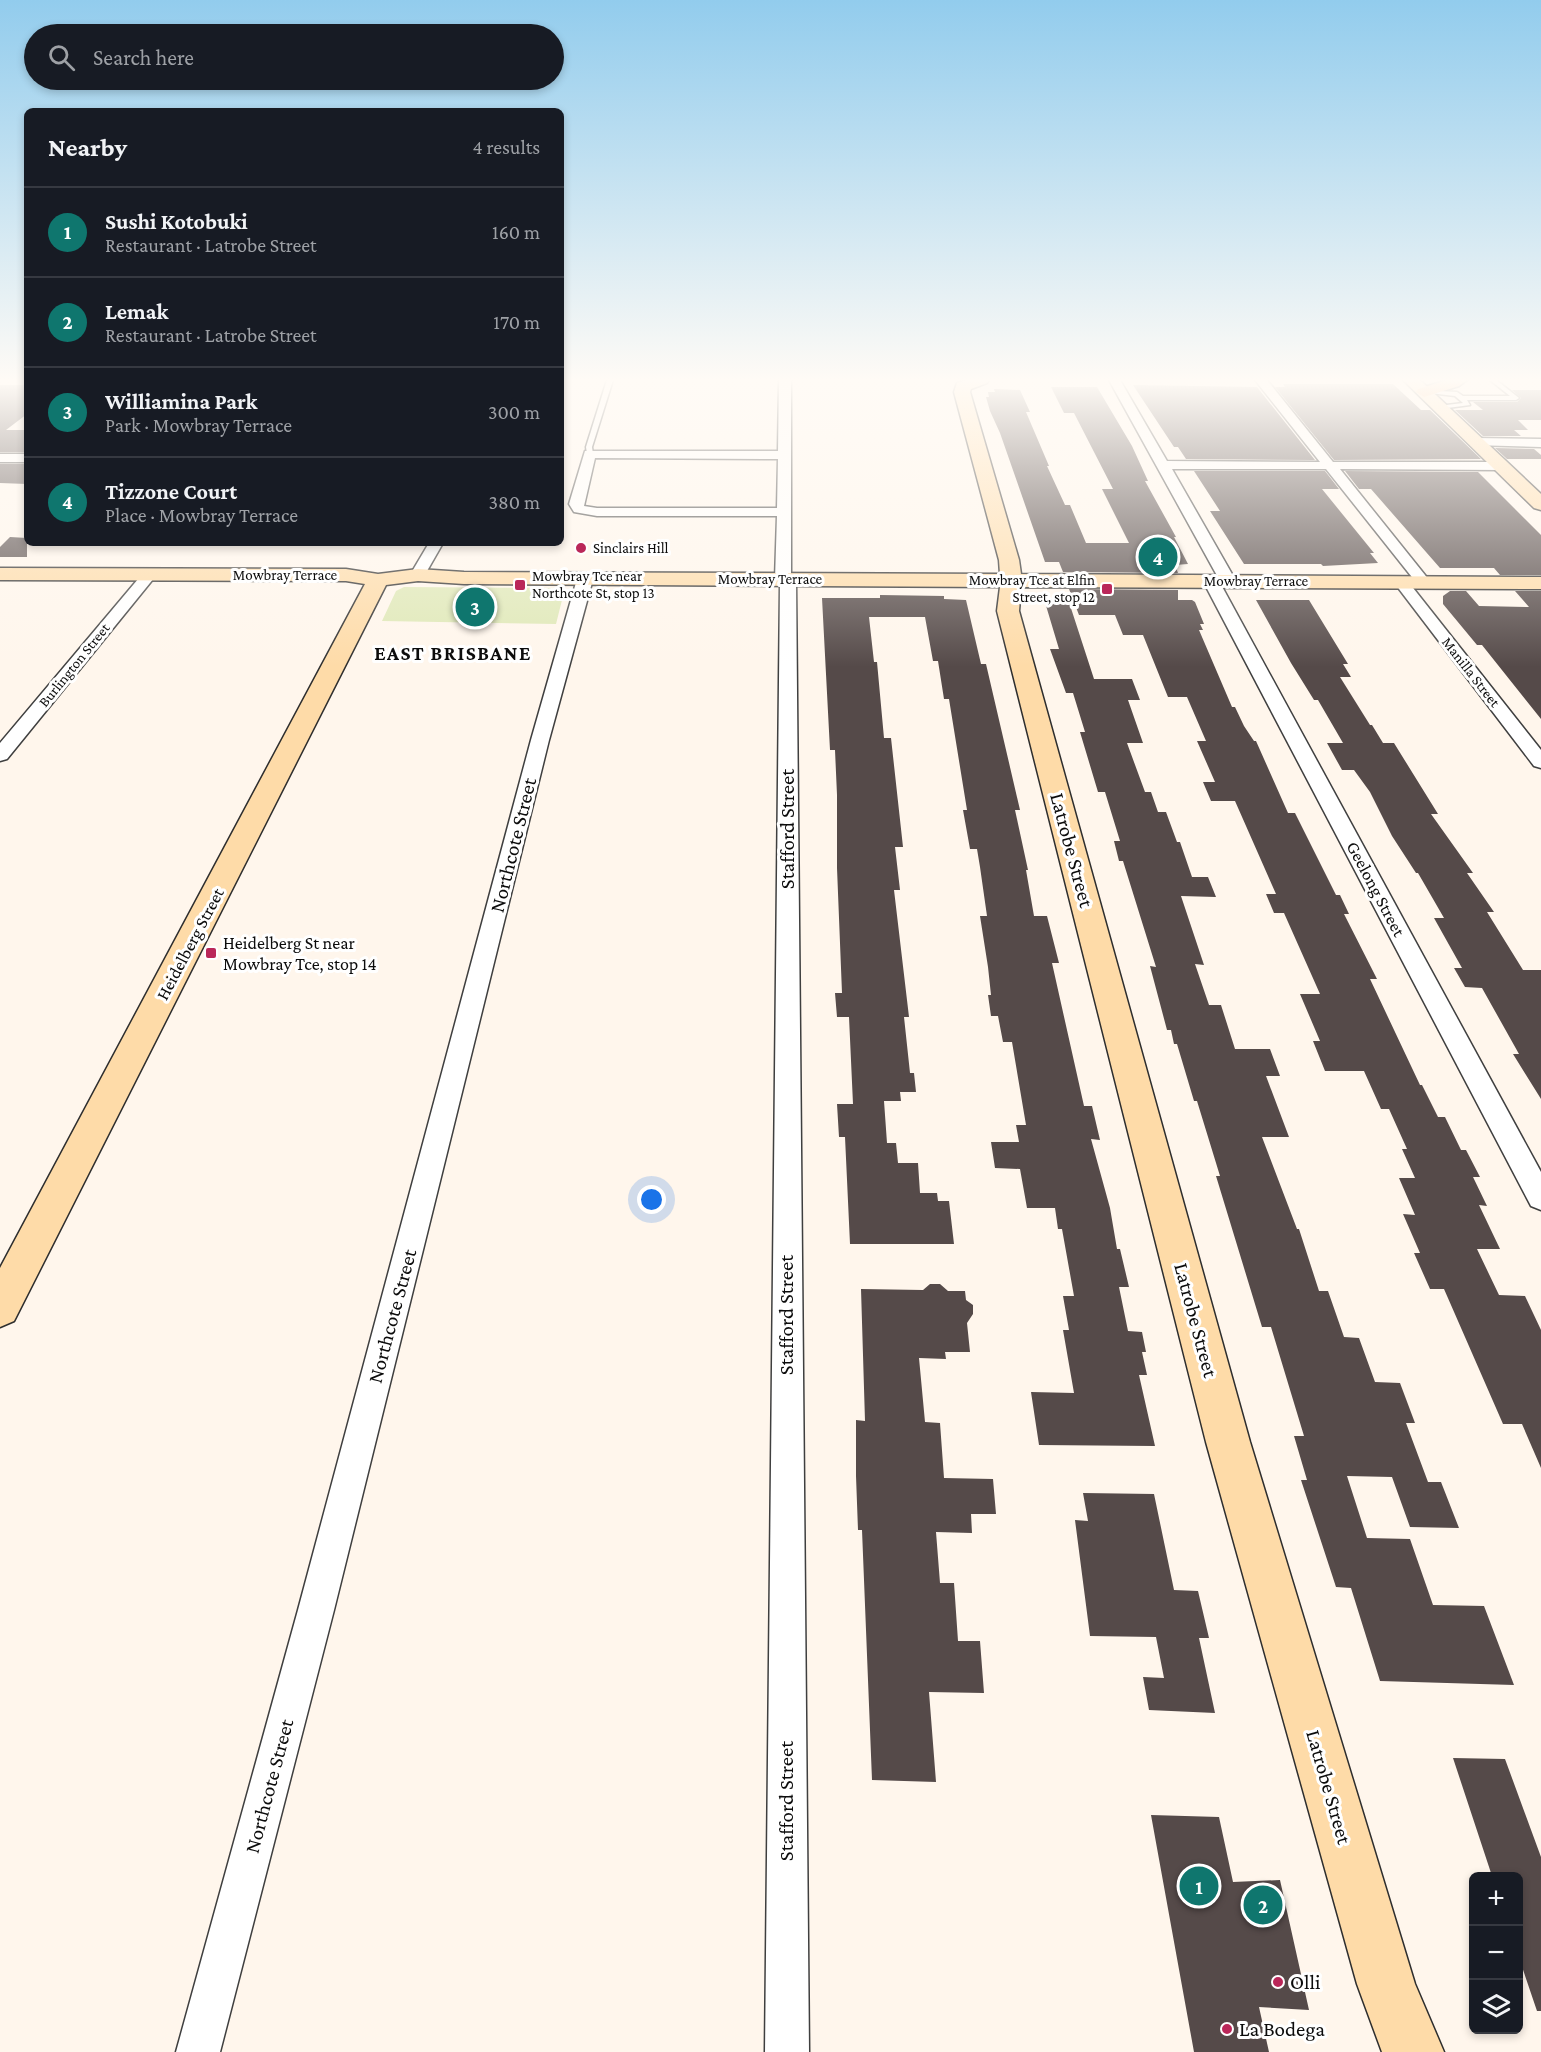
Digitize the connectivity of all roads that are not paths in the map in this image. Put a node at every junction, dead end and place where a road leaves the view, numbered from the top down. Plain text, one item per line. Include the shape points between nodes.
1 (584, 476) edge
2 (785, 476) edge
3 (986, 476) edge
4 (1168, 476) edge
5 (1338, 476) edge
6 (1511, 476) edge
7 (1541, 504) edge
8 (784, 512) junction
9 (434, 546) edge
10 (0, 574) edge
11 (149, 575) junction
12 (418, 575) junction
13 (585, 579) junction
14 (786, 579) junction
15 (378, 580) junction
16 (1011, 580) junction
17 (1220, 581) junction
18 (1401, 582) junction
19 (1424, 583) junction
20 (1541, 583) edge
21 (0, 755) edge
22 (1541, 762) edge
23 (1541, 1198) edge
24 (0, 1308) edge
25 (198, 2052) edge
26 (787, 2052) edge
27 (1413, 2052) edge

1 - 8 street via 576,504 585,511
2 - 8 street, Stafford Street
3 - 16 street, Latrobe Street
4 - 17 street, Geelong Street
5 - 19 street
6 - 7 street
8 - 14 street, Stafford Street
9 - 12 street
10 - 11 street, Mowbray Terrace
11 - 15 street, Mowbray Terrace via 346,575
11 - 21 street, Burlington Street
12 - 13 street, Mowbray Terrace
12 - 15 street, Mowbray Terrace
13 - 14 street, Mowbray Terrace
13 - 25 street, Northcote Street
14 - 16 street, Mowbray Terrace
14 - 26 street, Stafford Street
15 - 24 street, Heidelberg Street
16 - 17 street, Mowbray Terrace
16 - 27 street, Latrobe Street via 1008,611 1225,1430 1386,1984
17 - 18 street, Mowbray Terrace
17 - 23 street, Geelong Street
18 - 19 street, Mowbray Terrace
18 - 22 street, Manilla Street
19 - 20 street, Mowbray Terrace

